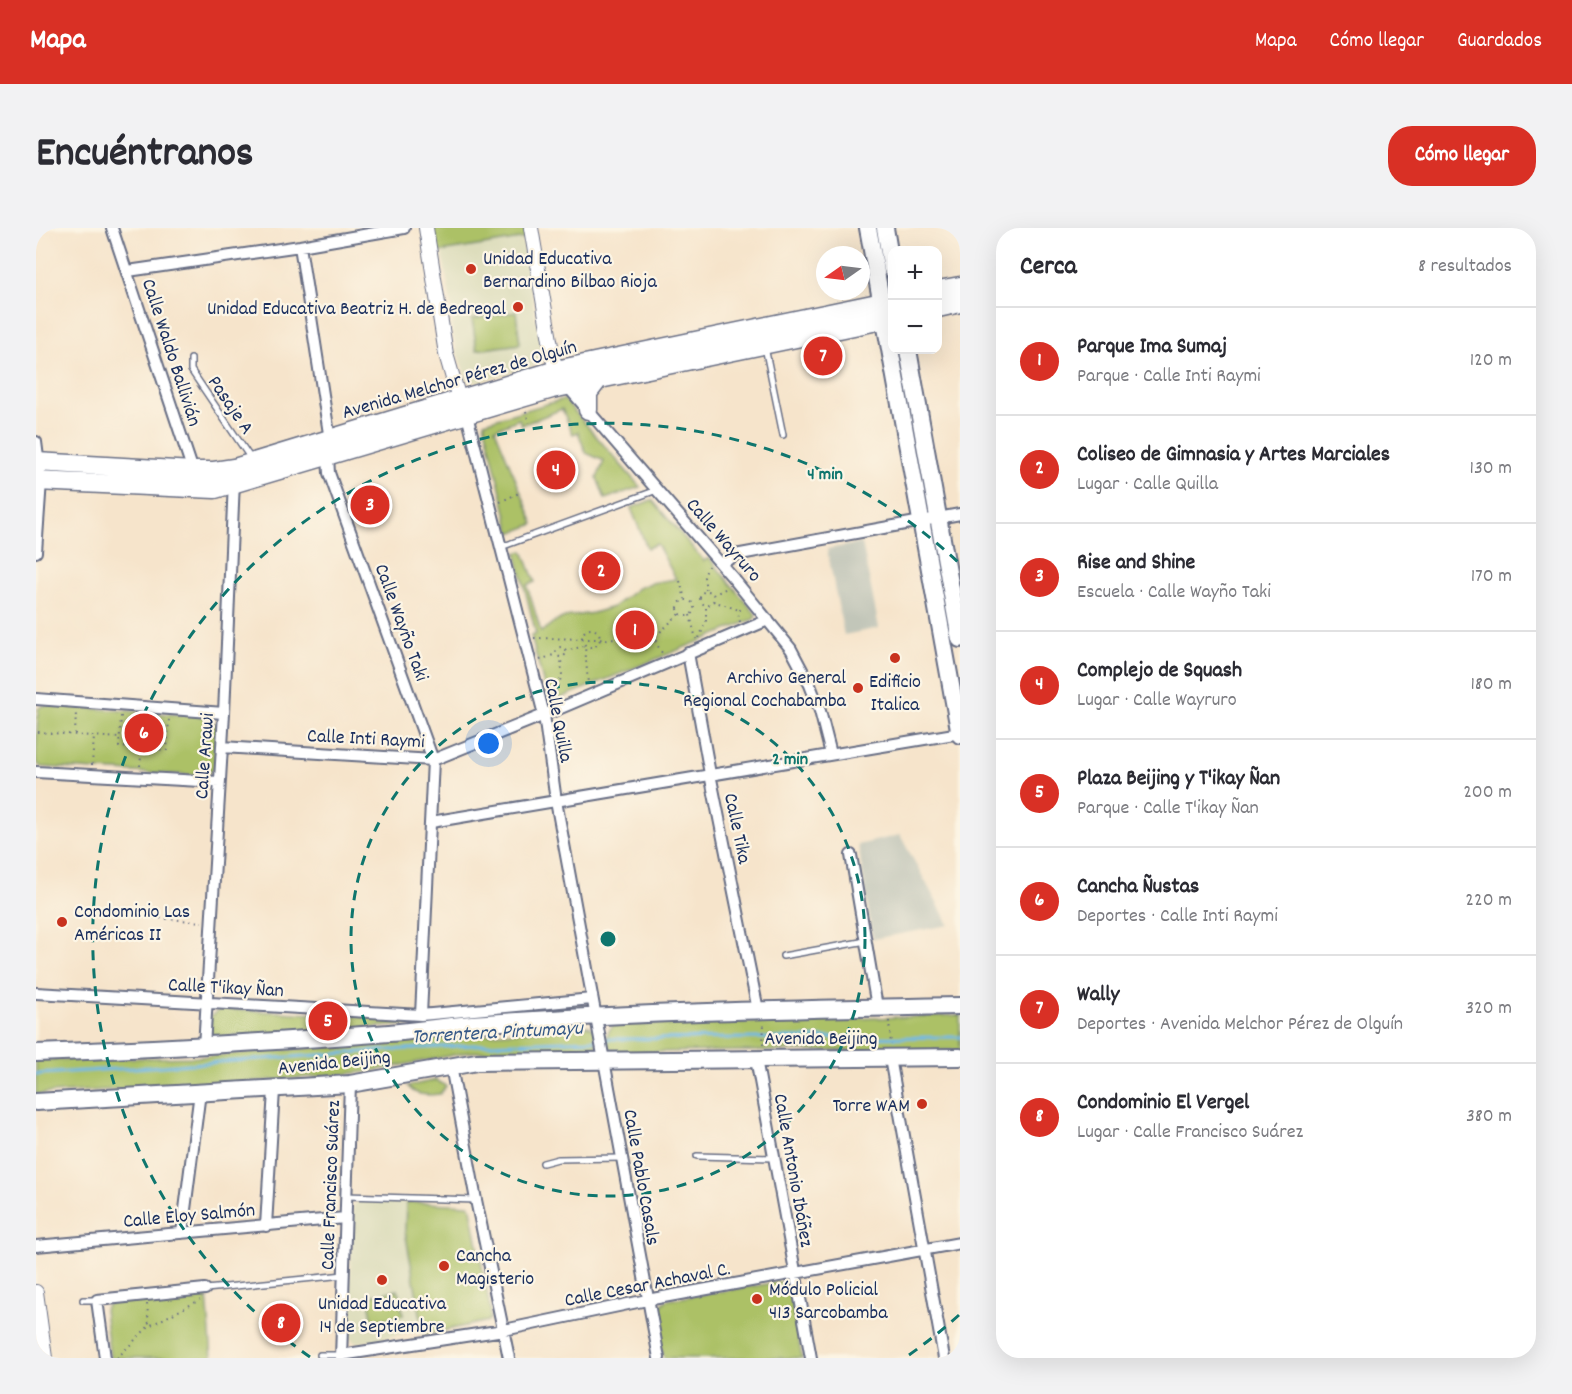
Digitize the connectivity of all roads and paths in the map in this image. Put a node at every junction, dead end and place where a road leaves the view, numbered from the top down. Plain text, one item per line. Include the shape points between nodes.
1 (112, 228) edge
2 (404, 228) edge
3 (426, 228) edge
4 (531, 228) edge
5 (868, 228) edge
6 (885, 228) edge
7 (300, 246) junction
8 (888, 246) edge
9 (128, 271) junction
10 (960, 286) edge
11 (942, 289) edge
12 (887, 301) edge
13 (960, 303) edge
14 (942, 307) edge
15 (888, 319) edge
16 (765, 345) junction
17 (896, 354) edge
18 (909, 354) edge
19 (191, 359) dead end
20 (556, 369) junction
21 (598, 380) junction
22 (567, 386) junction
23 (524, 405) dead end
24 (461, 406) junction
25 (588, 410) junction
26 (529, 423) dead end
27 (783, 435) dead end
28 (36, 442) edge
29 (329, 448) junction
30 (38, 462) edge
31 (253, 463) junction
32 (234, 476) junction
33 (193, 480) junction
34 (38, 481) edge
35 (657, 490) junction
36 (521, 492) dead end
37 (500, 502) dead end
38 (38, 506) edge
39 (960, 514) edge
40 (930, 519) junction
41 (501, 547) junction
42 (36, 550) edge
43 (709, 564) dead end
44 (721, 564) junction
45 (680, 580) dead end
46 (729, 587) dead end
47 (706, 591) junction
48 (713, 595) junction
49 (685, 599) junction
50 (713, 600) junction
51 (701, 601) junction
52 (694, 604) junction
53 (706, 604) junction
54 (745, 604) dead end
55 (739, 610) junction
56 (680, 613) junction
57 (690, 615) junction
58 (768, 620) junction
59 (740, 622) dead end
60 (648, 627) junction
61 (644, 632) junction
62 (656, 636) junction
63 (960, 636) edge
64 (534, 638) dead end
65 (942, 638) junction
66 (581, 639) junction
67 (600, 639) junction
68 (653, 641) junction
69 (585, 646) junction
70 (566, 651) junction
71 (688, 653) junction
72 (556, 654) junction
73 (663, 654) dead end
74 (561, 657) junction
75 (540, 660) dead end
76 (588, 684) dead end
77 (553, 697) dead end
78 (36, 699) edge
79 (76, 710) dead end
80 (121, 713) dead end
81 (224, 713) junction
82 (544, 715) junction
83 (169, 716) dead end
84 (38, 732) dead end
85 (960, 734) edge
86 (75, 735) junction
87 (94, 736) junction
88 (119, 738) junction
89 (222, 747) junction
90 (142, 748) junction
91 (831, 754) junction
92 (433, 760) junction
93 (92, 767) dead end
94 (140, 770) dead end
95 (36, 772) edge
96 (710, 774) junction
97 (219, 782) junction
98 (556, 801) junction
99 (431, 822) junction
100 (851, 855) dead end
101 (136, 916) dead end
102 (211, 922) junction
103 (866, 941) junction
104 (783, 956) dead end
105 (36, 993) edge
106 (592, 999) junction
107 (206, 1002) junction
108 (960, 1006) edge
109 (883, 1013) junction
110 (421, 1015) junction
111 (596, 1017) junction
112 (761, 1017) junction
113 (890, 1039) dead end
114 (204, 1047) junction
115 (602, 1047) junction
116 (760, 1051) junction
117 (36, 1053) edge
118 (890, 1058) junction
119 (960, 1058) edge
120 (452, 1066) junction
121 (350, 1084) junction
122 (274, 1090) junction
123 (200, 1092) junction
124 (36, 1102) edge
125 (697, 1156) dead end
126 (622, 1158) junction
127 (774, 1158) junction
128 (543, 1163) dead end
129 (346, 1196) junction
130 (476, 1200) junction
131 (345, 1218) junction
132 (266, 1226) junction
133 (182, 1233) junction
134 (960, 1243) edge
135 (36, 1246) edge
136 (925, 1250) junction
137 (796, 1273) junction
138 (344, 1275) junction
139 (36, 1292) edge
140 (205, 1293) junction
141 (83, 1300) dead end
142 (98, 1300) junction
143 (647, 1300) junction
144 (147, 1301) dead end
145 (149, 1326) junction
146 (504, 1330) junction
147 (320, 1355) dead end
148 (341, 1357) edge
149 (45, 1358) edge
150 (105, 1358) edge
151 (117, 1358) edge
152 (509, 1358) edge
153 (659, 1358) edge
154 (811, 1358) edge
155 (944, 1358) edge

1 - 9 street, Calle Waldo Ballivián
2 - 7 street
3 - 24 street via 446,354
4 - 20 street
5 - 12 main road
6 - 8 main road
7 - 9 street
7 - 29 street, Calle Wayño Taki
9 - 33 street, Calle Waldo Ballivián
10 - 11 highway
12 - 20 highway, Avenida Melchor Pérez de Olguín
13 - 14 highway
15 - 16 highway, Avenida Melchor Pérez de Olguín
16 - 21 highway, Avenida Melchor Pérez de Olguín
16 - 27 lane
17 - 40 main road
18 - 40 main road
19 - 31 lane, Pasaje A via 191,370
20 - 22 street, Calle Wayruro
20 - 24 highway, Avenida Melchor Pérez de Olguín
21 - 22 highway, Avenida Melchor Pérez de Olguín
21 - 25 highway via 588,393
22 - 24 highway, Avenida Melchor Pérez de Olguín
22 - 25 street, Calle Wayruro
23 - 26 path
24 - 29 highway, Avenida Melchor Pérez de Olguín
24 - 41 street, Calle Quilla via 470,423
25 - 35 street, Calle Wayruro
28 - 30 street
29 - 31 highway, Avenida Melchor Pérez de Olguín
29 - 32 highway, Avenida Melchor Pérez de Olguín
29 - 92 street, Calle Wayño Taki via 329,473
30 - 33 highway, Avenida Melchor Pérez de Olguín
30 - 34 street
31 - 32 highway, Avenida Melchor Pérez de Olguín
32 - 33 highway, Avenida Melchor Pérez de Olguín via 215,489
32 - 81 street, Calle Arawi
33 - 34 highway, Avenida Melchor Pérez de Olguín
34 - 38 street
35 - 41 lane
35 - 44 street, Calle Wayruro
36 - 37 path
38 - 42 street
39 - 40 street
40 - 44 street via 735,555
40 - 63 main road
40 - 65 main road
41 - 82 street, Calle Quilla
43 - 47 path via 704,577
44 - 58 street, Calle Wayruro
45 - 49 path
46 - 48 path
47 - 48 path
47 - 51 path
48 - 50 path
49 - 52 path
49 - 56 path via 678,606
50 - 53 path
50 - 55 path
51 - 52 path
51 - 53 path
52 - 57 path
53 - 57 path via 706,622 698,639
54 - 55 path
55 - 59 path
56 - 57 path
56 - 62 path
58 - 71 street, Calle Inti Raymi
58 - 91 street, Calle Wayruro via 791,649 810,685
60 - 61 path
60 - 61 path via 648,617 643,613 630,616 631,630
60 - 62 path
61 - 68 path
62 - 68 path via 658,639
63 - 65 street
64 - 66 path
65 - 85 main road
66 - 67 path
66 - 67 path via 584,631 590,629 597,631
66 - 69 path
67 - 68 path
67 - 69 path via 595,647
68 - 73 path
69 - 70 path
69 - 76 path
70 - 72 path via 559,648
70 - 74 path
71 - 82 street, Calle Inti Raymi
71 - 96 street, Calle Tika
72 - 74 path
72 - 75 path
74 - 77 path via 562,676
78 - 81 street
79 - 86 path
80 - 88 path
81 - 89 street, Calle Arawi
82 - 92 street, Calle Inti Raymi
82 - 98 street, Calle Quilla
83 - 90 path via 167,750
84 - 86 path
85 - 91 street
86 - 87 path
87 - 88 path
87 - 93 path
88 - 90 path via 119,747
89 - 92 street, Calle Inti Raymi
89 - 97 street, Calle Arawi
90 - 94 path
91 - 96 street
92 - 99 street, Calle Wayño Taki
95 - 97 street
96 - 98 street
96 - 112 street, Calle Tika
97 - 102 street, Calle Arawi
98 - 99 street
98 - 106 street, Calle Quilla
99 - 110 street, Calle Wayño Taki
100 - 103 street
101 - 102 path
102 - 107 street, Calle Arawi
103 - 104 lane
103 - 109 street
105 - 107 street, Calle T'ikay Ñan
106 - 110 street, Calle T'ikay Ñan
106 - 111 street, Calle Quilla
107 - 110 street, Calle T'ikay Ñan
107 - 114 street, Calle Arawi
108 - 109 main road, Avenida Beijing
109 - 112 main road, Avenida Beijing
109 - 113 path
111 - 112 main road, Avenida Beijing
111 - 114 main road, Avenida Beijing
111 - 115 street, Calle Quilla
112 - 116 path via 764,1033
114 - 117 main road, Avenida Beijing
115 - 116 main road, Avenida Beijing
115 - 120 main road, Avenida Beijing
115 - 126 street, Calle Pablo Casals
116 - 118 main road, Avenida Beijing
116 - 127 street, Calle Antonio Ibáñez
118 - 119 main road, Avenida Beijing
118 - 136 street
120 - 121 main road, Avenida Beijing
120 - 130 street
121 - 122 main road, Avenida Beijing
121 - 129 street, Calle Francisco Suárez
122 - 123 main road, Avenida Beijing
122 - 132 street
123 - 124 main road, Avenida Beijing
123 - 133 street
125 - 127 lane
126 - 128 lane
126 - 143 street, Calle Pablo Casals
127 - 137 street, Calle Antonio Ibáñez
129 - 130 lane
129 - 131 street, Calle Francisco Suárez
130 - 146 street
131 - 132 street, Calle Eloy Salmón
131 - 138 street, Calle Francisco Suárez
132 - 133 street, Calle Eloy Salmón
133 - 135 street, Calle Eloy Salmón
134 - 136 street, Calle Cesar Achaval C.
136 - 137 street, Calle Cesar Achaval C.
136 - 155 street
137 - 143 street, Calle Cesar Achaval C.
137 - 154 street, Calle Antonio Ibáñez
138 - 140 lane
138 - 148 street, Calle Francisco Suárez
139 - 149 street
140 - 142 street
140 - 145 path
141 - 142 lane
142 - 150 street
143 - 146 street, Calle Cesar Achaval C.
143 - 153 street, Calle Pablo Casals
144 - 145 path
145 - 151 path
146 - 148 street, Calle Cesar Achaval C.
146 - 152 street
147 - 148 lane

